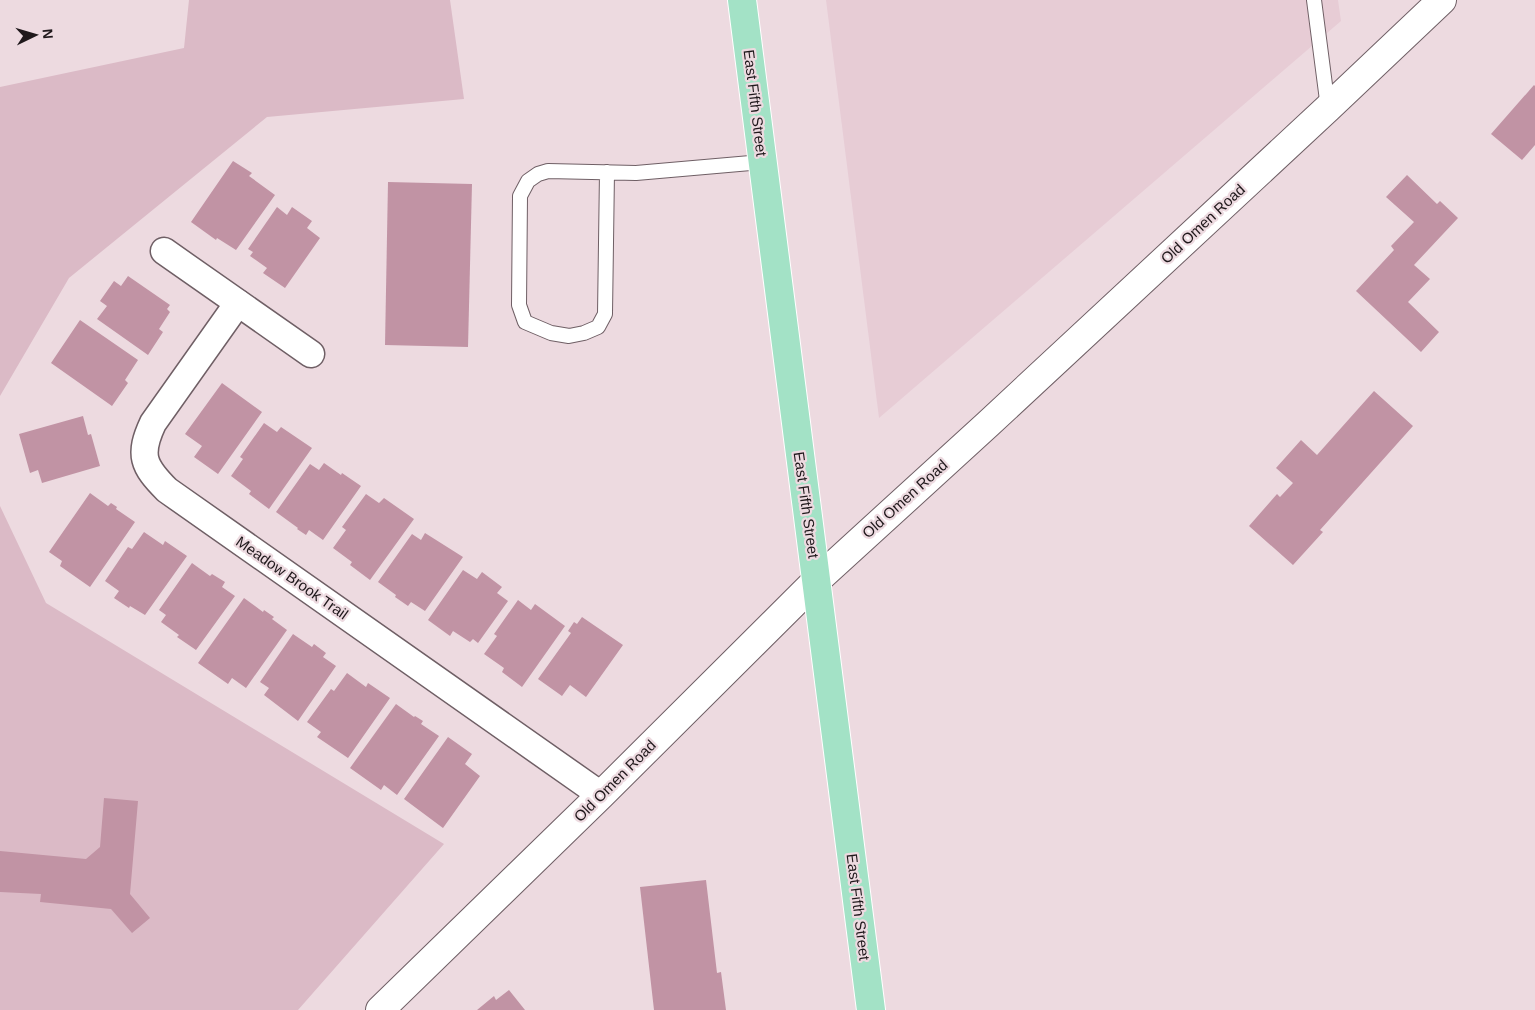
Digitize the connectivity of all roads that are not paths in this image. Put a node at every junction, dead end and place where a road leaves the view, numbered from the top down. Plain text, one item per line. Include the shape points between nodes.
1 (742, 0) edge
2 (1314, 0) edge
3 (1442, 0) edge
4 (1328, 108) junction
5 (762, 162) junction
6 (606, 172) junction
7 (164, 251) dead end
8 (238, 303) junction
9 (311, 354) dead end
10 (816, 580) junction
11 (601, 795) junction
12 (380, 1010) edge
13 (871, 1010) edge

1 - 5 main road, East Fifth Street
2 - 4 lane
3 - 4 street, Old Omen Road
4 - 10 street, Old Omen Road
5 - 6 lane
5 - 10 main road, East Fifth Street
6 - 6 lane via 548,171 528,181 520,196 519,305 525,322 551,333 569,336 598,327 605,314
7 - 8 street
8 - 9 street
8 - 11 street, Meadow Brook Trail via 145,439 144,457 152,476 167,490
10 - 11 street, Old Omen Road
10 - 13 main road, East Fifth Street
11 - 12 street, Old Omen Road

